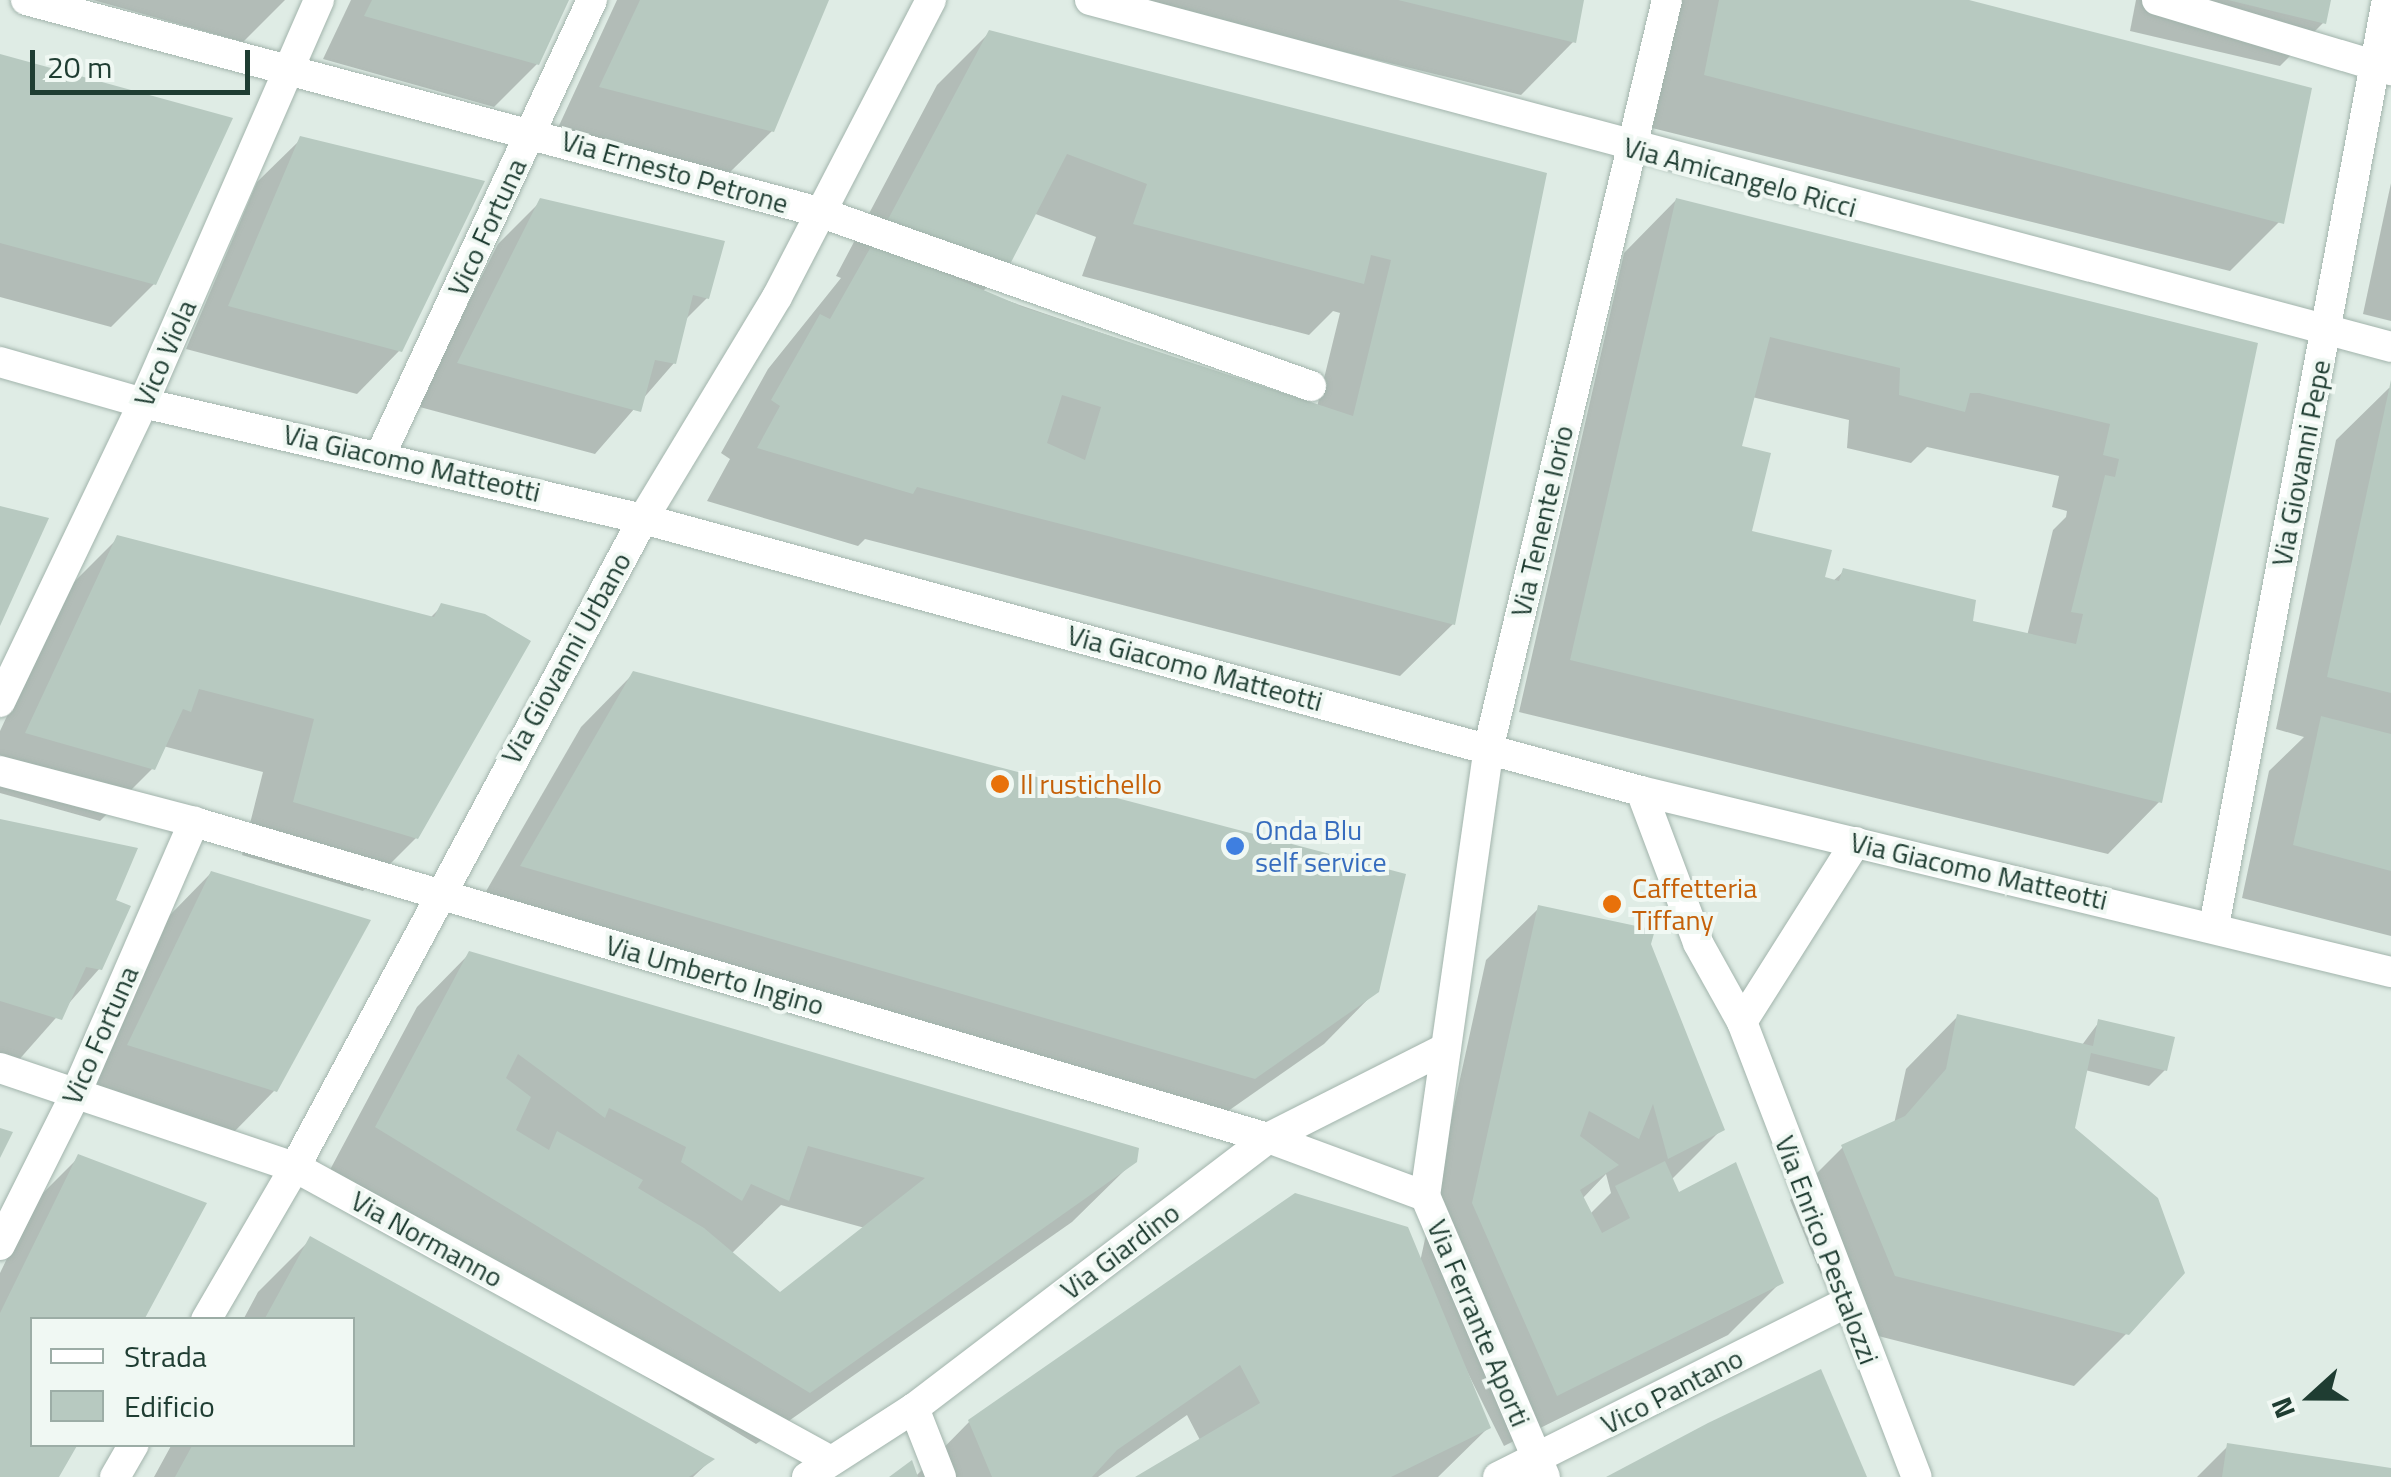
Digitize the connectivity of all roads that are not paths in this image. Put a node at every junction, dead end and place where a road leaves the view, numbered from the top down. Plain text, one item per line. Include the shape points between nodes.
1 (26, 0) edge
2 (320, 0) edge
3 (592, 0) edge
4 (931, 0) edge
5 (1090, 0) edge
6 (1667, 0) edge
7 (2157, 0) edge
8 (2387, 0) edge
9 (2382, 67) edge
10 (292, 71) junction
11 (531, 132) junction
12 (1632, 148) junction
13 (819, 212) junction
14 (2326, 333) junction
15 (2391, 347) edge
16 (0, 362) edge
17 (1311, 386) dead end
18 (143, 403) junction
19 (381, 454) junction
20 (643, 519) junction
21 (0, 702) edge
22 (1488, 746) junction
23 (0, 771) edge
24 (1641, 792) junction
25 (194, 822) junction
26 (1856, 842) junction
27 (437, 893) junction
28 (2214, 926) junction
29 (2391, 972) edge
30 (1742, 1022) junction
31 (1446, 1048) junction
32 (0, 1068) edge
33 (76, 1093) junction
34 (1268, 1138) junction
35 (296, 1167) junction
36 (1425, 1196) junction
37 (0, 1246) edge
38 (1846, 1304) junction
39 (208, 1317) edge
40 (914, 1408) junction
41 (132, 1447) edge
42 (1541, 1468) edge
43 (819, 1469) edge
44 (114, 1477) edge
45 (941, 1477) edge
46 (1498, 1477) edge
47 (1917, 1477) edge

1 - 10 street, Via Ernesto Petrone
2 - 10 street, Vico Viola
3 - 11 street, Vico Fortuna
4 - 13 street, Via Giovanni Urbano
5 - 12 street, Via Amicangelo Ricci
6 - 12 street, Via Tenente Iorio
7 - 9 street
8 - 9 street, Via Giovanni Pepe
9 - 14 street, Via Giovanni Pepe
10 - 11 street, Via Ernesto Petrone
10 - 18 street, Vico Viola
11 - 13 street, Via Ernesto Petrone
11 - 19 street, Vico Fortuna
12 - 14 street, Via Amicangelo Ricci
12 - 22 street, Via Tenente Iorio
13 - 17 street, Via Ernesto Petrone
13 - 20 street, Via Giovanni Urbano
14 - 15 street, Via Amicangelo Ricci
14 - 28 street, Via Giovanni Pepe
16 - 18 street, Via Giacomo Matteotti
18 - 19 street, Via Giacomo Matteotti
18 - 21 street, Vico Viola
19 - 20 street, Via Giacomo Matteotti
20 - 22 street, Via Giacomo Matteotti
20 - 27 street, Via Giovanni Urbano
22 - 24 street, Via Giacomo Matteotti
22 - 31 street, Via Tenente Iorio
23 - 25 street, Via Umberto Ingino
24 - 26 street, Via Giacomo Matteotti
24 - 30 street, Via Enrico Pestalozzi via 1698,942
25 - 27 street, Via Umberto Ingino
25 - 33 street, Vico Fortuna
26 - 28 street, Via Giacomo Matteotti
26 - 30 street
27 - 34 street, Via Umberto Ingino
27 - 35 street, Via Giovanni Urbano
28 - 29 street, Via Giacomo Matteotti
30 - 38 street, Via Enrico Pestalozzi
31 - 34 street, Via Giardino
31 - 36 street, Via Ferrante Aporti
32 - 33 street, Via Normanno
33 - 35 street, Via Normanno
33 - 37 street, Vico Fortuna
34 - 36 street, Via Umberto Ingino
34 - 40 street, Via Giardino
35 - 39 street, Via Giovanni Urbano
35 - 43 street, Via Normanno
36 - 42 street, Via Ferrante Aporti
38 - 42 street, Vico Pantano
38 - 47 street, Via Enrico Pestalozzi
40 - 43 street, Via Giardino
40 - 45 street
41 - 44 street
42 - 46 street, Vico Pantano

